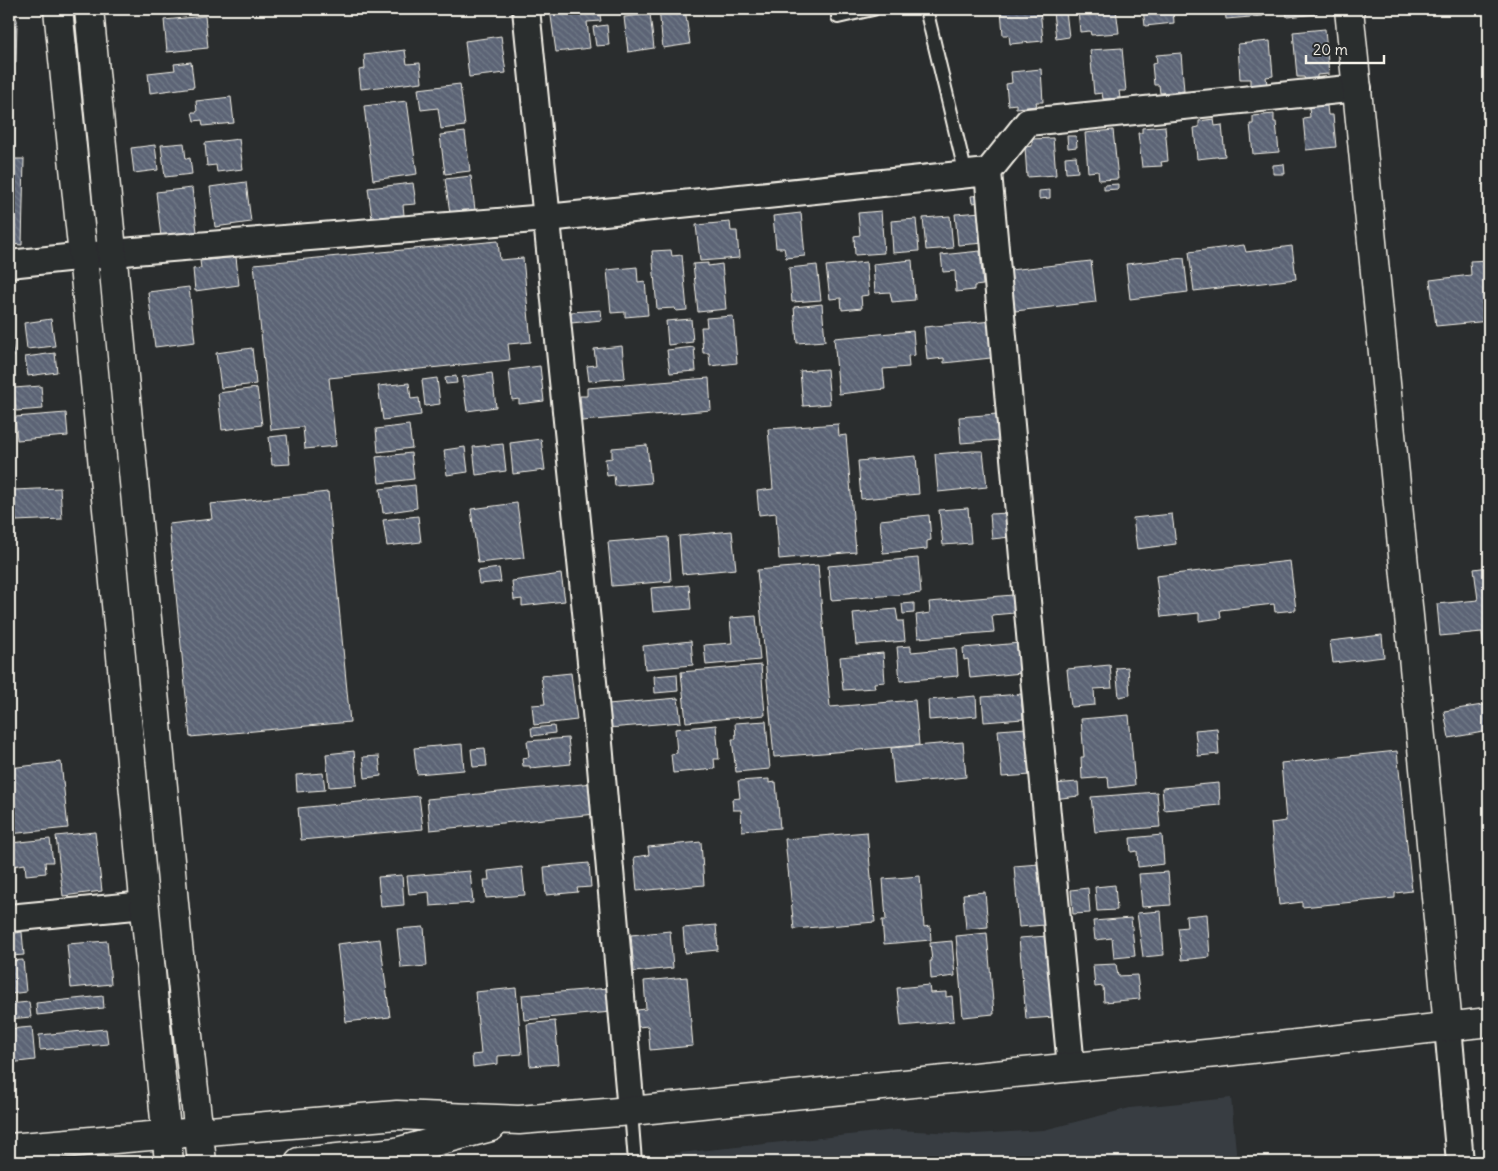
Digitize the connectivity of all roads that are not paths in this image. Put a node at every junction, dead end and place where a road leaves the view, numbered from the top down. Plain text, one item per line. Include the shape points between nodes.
1 (47, 9) edge
2 (58, 9) edge
3 (89, 9) edge
4 (99, 9) edge
5 (526, 9) edge
6 (873, 9) edge
7 (926, 9) edge
8 (1350, 9) edge
9 (838, 17) dead end
10 (92, 46) junction
11 (63, 54) junction
12 (1358, 88) junction
13 (977, 173) junction
14 (547, 218) junction
15 (113, 253) junction
16 (83, 256) junction
17 (9, 264) edge
18 (145, 905) junction
19 (9, 918) edge
20 (1489, 1022) edge
21 (1448, 1027) junction
22 (1071, 1067) junction
23 (631, 1111) junction
24 (519, 1120) junction
25 (199, 1131) junction
26 (167, 1134) junction
27 (9, 1148) edge
28 (169, 1162) edge
29 (202, 1162) edge
30 (299, 1162) edge
31 (635, 1162) edge
32 (1460, 1162) edge

1 - 11 street
2 - 11 street
3 - 10 street
4 - 10 street
5 - 14 street
6 - 9 lane
7 - 13 lane
8 - 12 street
10 - 15 street
11 - 16 street
12 - 13 street via 1028,122
12 - 21 street
13 - 14 street
13 - 22 street via 1034,678
14 - 15 street
14 - 23 street via 597,722
15 - 16 street
15 - 25 street
16 - 17 street
16 - 18 street
18 - 19 street
18 - 26 street
20 - 21 street
21 - 22 street
21 - 32 street
22 - 23 street
23 - 24 street
23 - 31 lane
24 - 25 street via 397,1115
24 - 30 street via 396,1152
25 - 26 street
25 - 29 street
26 - 27 street
26 - 28 street

